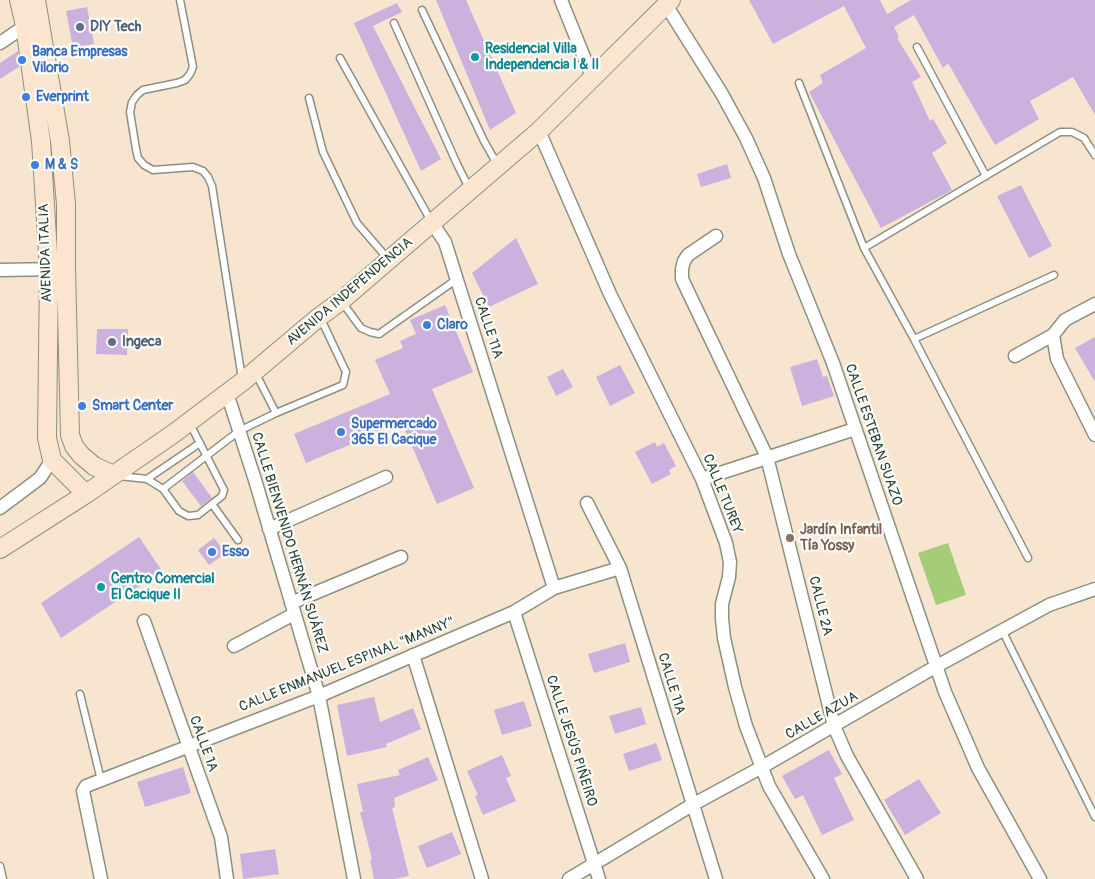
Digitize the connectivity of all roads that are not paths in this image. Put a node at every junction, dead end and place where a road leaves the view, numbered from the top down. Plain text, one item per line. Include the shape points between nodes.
1 (19, 0) edge
2 (180, 0) edge
3 (561, 0) edge
4 (668, 3) edge
5 (422, 10) dead end
6 (33, 14) edge
7 (394, 22) dead end
8 (0, 43) edge
9 (917, 47) dead end
10 (340, 58) dead end
11 (592, 77) junction
12 (800, 83) dead end
13 (309, 98) dead end
14 (538, 131) junction
15 (1095, 155) edge
16 (498, 165) junction
17 (986, 176) junction
18 (470, 190) junction
19 (432, 223) junction
20 (716, 236) dead end
21 (864, 248) junction
22 (388, 260) junction
23 (57, 269) junction
24 (0, 270) edge
25 (1054, 275) dead end
26 (457, 279) junction
27 (341, 300) junction
28 (1095, 304) edge
29 (319, 317) junction
30 (1053, 335) junction
31 (914, 339) junction
32 (1015, 356) dead end
33 (248, 377) junction
34 (227, 394) junction
35 (276, 413) junction
36 (189, 422) junction
37 (855, 428) junction
38 (239, 431) junction
39 (1095, 434) edge
40 (200, 443) junction
41 (207, 456) junction
42 (767, 457) junction
43 (52, 460) junction
44 (113, 475) junction
45 (386, 477) dead end
46 (702, 479) junction
47 (147, 480) junction
48 (163, 489) junction
49 (86, 494) junction
50 (587, 503) dead end
51 (212, 504) junction
52 (0, 508) edge
53 (269, 530) junction
54 (238, 540) dead end
55 (0, 550) edge
56 (401, 557) dead end
57 (1028, 558) dead end
58 (620, 568) junction
59 (554, 588) junction
60 (1095, 589) edge
61 (293, 608) junction
62 (514, 612) junction
63 (144, 621) dead end
64 (1002, 630) junction
65 (234, 646) dead end
66 (413, 655) junction
67 (935, 667) junction
68 (80, 694) dead end
69 (318, 696) junction
70 (834, 726) junction
71 (187, 746) junction
72 (762, 767) junction
73 (101, 780) junction
74 (692, 805) junction
75 (1095, 817) edge
76 (594, 864) junction
77 (0, 866) edge
78 (3, 879) edge
79 (101, 879) edge
80 (227, 879) edge
81 (354, 879) edge
82 (482, 879) edge
83 (569, 879) edge
84 (599, 879) edge
85 (716, 879) edge
86 (823, 879) edge
87 (917, 879) edge
88 (1040, 879) edge

1 - 6 main road, AVENIDA ITALIA
2 - 33 lane via 193,67 185,80 143,90 132,102 130,112 136,149 138,158 153,170 193,167 208,177
3 - 11 street
4 - 11 main road, AVENIDA INDEPENDENCIA
4 - 37 street, CALLE ESTEBAN SUAZO via 722,94 764,178 789,254
5 - 16 lane
6 - 8 street
6 - 23 main road, AVENIDA ITALIA via 60,141 66,204
7 - 18 lane
9 - 17 lane
10 - 19 lane
11 - 14 main road, AVENIDA INDEPENDENCIA
12 - 21 lane
13 - 22 lane via 323,152 357,223
14 - 16 main road, AVENIDA INDEPENDENCIA
14 - 46 street, CALLE TUREY via 610,294
15 - 17 lane via 1084,138 1072,132 1060,132
16 - 18 main road, AVENIDA INDEPENDENCIA
17 - 21 lane
18 - 19 main road, AVENIDA INDEPENDENCIA
19 - 22 main road, AVENIDA INDEPENDENCIA
19 - 26 street, CALLE 11A via 445,242
20 - 42 street, CALLE 2A via 688,255 682,279
21 - 31 lane
22 - 27 main road, AVENIDA INDEPENDENCIA
23 - 24 street
23 - 43 main road, AVENIDA ITALIA via 47,438
23 - 44 main road, AVENIDA ITALIA via 70,435 81,455
25 - 31 lane
26 - 27 lane via 379,334 361,328
26 - 59 street, CALLE 11A
27 - 29 main road, AVENIDA INDEPENDENCIA
28 - 30 street via 1065,320
29 - 33 main road, AVENIDA INDEPENDENCIA
29 - 35 lane via 346,372 343,385
30 - 32 street
30 - 39 street via 1057,359
31 - 57 lane
33 - 34 main road, AVENIDA INDEPENDENCIA
33 - 35 lane
34 - 36 main road, AVENIDA INDEPENDENCIA
34 - 38 street, CALLE BIENVENIDO HERNÁN SUÁREZ
35 - 38 lane
36 - 40 lane
36 - 44 main road, AVENIDA INDEPENDENCIA
37 - 42 street
37 - 67 street, CALLE ESTEBAN SUAZO
38 - 41 lane
38 - 53 street, CALLE BIENVENIDO HERNÁN SUÁREZ
40 - 41 lane
40 - 47 lane
41 - 48 lane
41 - 51 lane via 224,490
42 - 46 street
42 - 70 street, CALLE 2A
43 - 49 main road
43 - 52 street via 40,478
44 - 47 lane
44 - 49 main road, AVENIDA INDEPENDENCIA
45 - 53 street
46 - 72 street, CALLE TUREY via 730,562 722,604 724,638 744,718
47 - 48 lane
48 - 51 lane via 179,511 188,516 198,515
49 - 55 main road, AVENIDA INDEPENDENCIA
50 - 58 street, CALLE 11A
51 - 54 lane
53 - 61 street, CALLE BIENVENIDO HERNÁN SUÁREZ
56 - 61 street
58 - 59 street, CALLE ENMANUEL ESPINAL "MANNY"
58 - 74 street, CALLE 11A
59 - 62 street, CALLE ENMANUEL ESPINAL "MANNY"
60 - 64 street, CALLE AZUA via 1049,605
61 - 65 street
61 - 69 street, CALLE BIENVENIDO HERNÁN SUÁREZ
62 - 66 street, CALLE ENMANUEL ESPINAL "MANNY"
62 - 76 street, CALLE JESÚS PIÑEIRO
63 - 71 street, CALLE 1A
64 - 67 street, CALLE AZUA
64 - 75 lane
66 - 69 street, CALLE ENMANUEL ESPINAL "MANNY"
66 - 82 street
67 - 70 street, CALLE AZUA
67 - 88 street, CALLE ESTEBAN SUAZO via 978,768
68 - 73 lane
69 - 71 street, CALLE ENMANUEL ESPINAL "MANNY"
69 - 81 street, CALLE BIENVENIDO HERNÁN SUÁREZ
70 - 72 street, CALLE AZUA
70 - 87 street, CALLE 2A via 847,756
71 - 73 street, CALLE ENMANUEL ESPINAL "MANNY"
71 - 80 street, CALLE 1A via 221,837
72 - 74 street, CALLE AZUA
72 - 86 street, CALLE TUREY via 769,786
73 - 79 street, CALLE ENMANUEL ESPINAL "MANNY" via 83,791
74 - 76 street, CALLE AZUA
74 - 85 street, CALLE 11A
76 - 83 street, CALLE AZUA
76 - 84 street, CALLE JESÚS PIÑEIRO
77 - 78 lane

